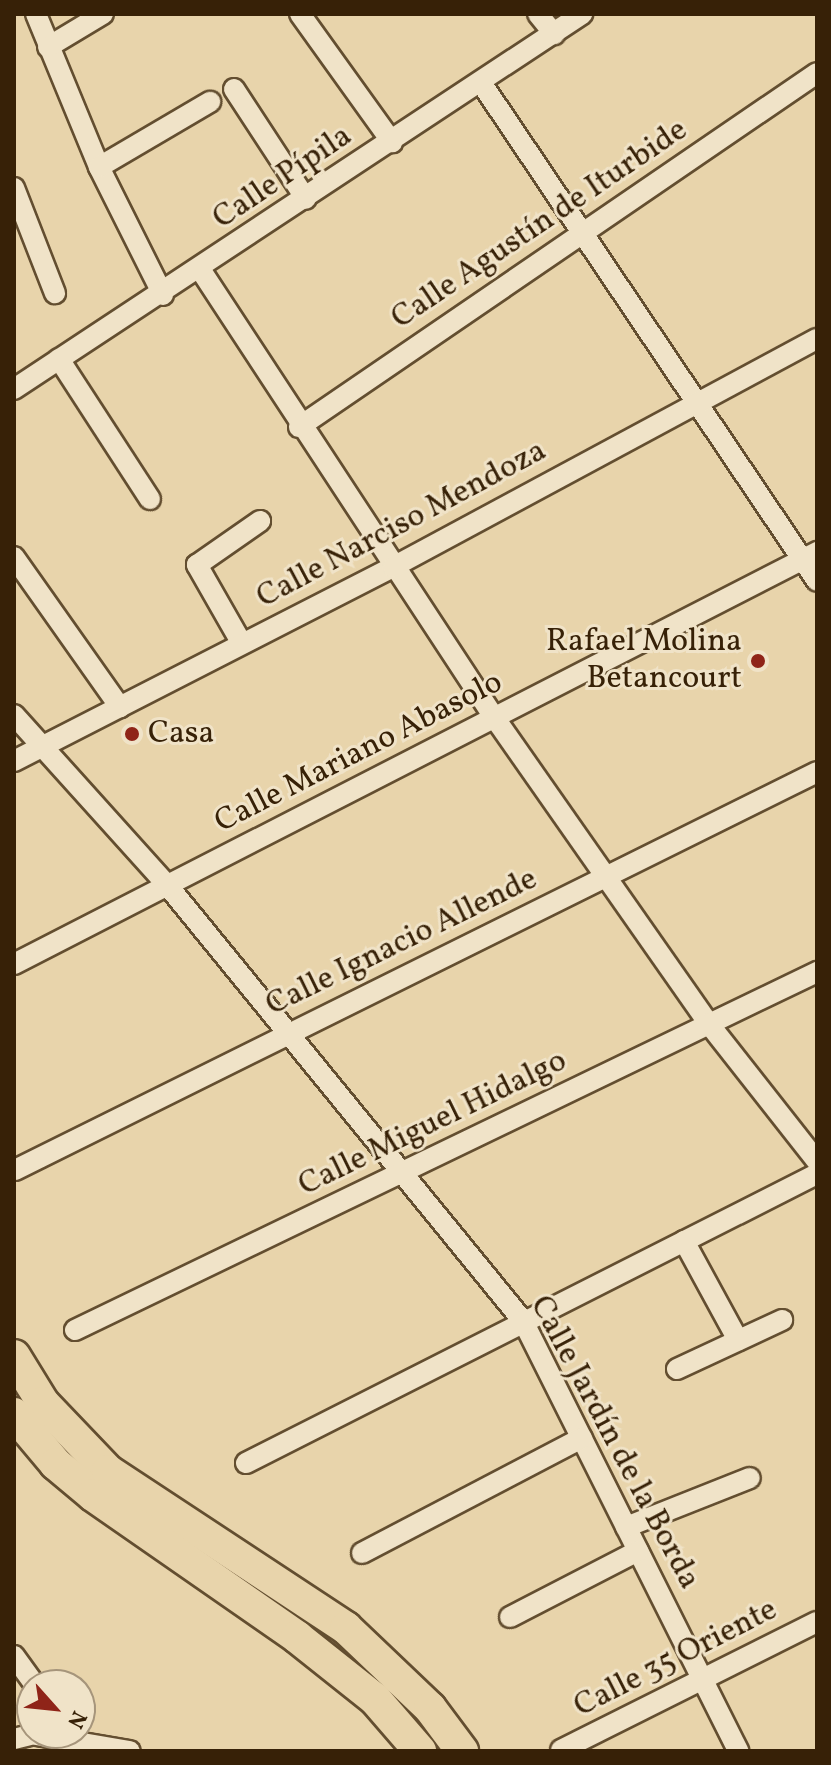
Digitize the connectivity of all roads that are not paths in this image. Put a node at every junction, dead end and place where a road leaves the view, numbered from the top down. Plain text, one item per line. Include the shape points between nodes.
1 (36, 14) edge
2 (103, 14) edge
3 (300, 14) edge
4 (538, 14) edge
5 (582, 14) edge
6 (554, 34) junction
7 (48, 47) junction
8 (817, 73) edge
9 (482, 84) junction
10 (234, 89) dead end
11 (210, 102) dead end
12 (392, 142) junction
13 (99, 167) junction
14 (14, 188) edge
15 (306, 199) junction
16 (580, 232) junction
17 (200, 269) junction
18 (55, 293) dead end
19 (163, 295) junction
20 (817, 339) edge
21 (59, 359) junction
22 (14, 389) edge
23 (696, 403) junction
24 (299, 427) junction
25 (150, 499) dead end
26 (260, 521) dead end
27 (809, 555) edge
28 (14, 557) edge
29 (393, 567) junction
30 (817, 581) edge
31 (241, 642) junction
32 (120, 707) junction
33 (14, 715) edge
34 (494, 717) junction
35 (41, 748) junction
36 (14, 761) edge
37 (817, 772) edge
38 (606, 877) junction
39 (168, 886) junction
40 (14, 964) edge
41 (817, 972) edge
42 (709, 1024) junction
43 (288, 1031) junction
44 (817, 1161) edge
45 (15, 1170) edge
46 (399, 1173) junction
47 (817, 1174) edge
48 (684, 1241) junction
49 (782, 1320) dead end
50 (523, 1321) junction
51 (75, 1330) dead end
52 (738, 1340) junction
53 (14, 1356) edge
54 (677, 1369) dead end
55 (14, 1414) edge
56 (582, 1438) junction
57 (246, 1463) dead end
58 (750, 1478) dead end
59 (626, 1527) junction
60 (638, 1551) junction
61 (362, 1553) dead end
62 (510, 1617) dead end
63 (817, 1622) edge
64 (702, 1679) junction
65 (96, 1736) edge
66 (96, 1747) edge
67 (123, 1750) edge
68 (561, 1750) edge
69 (420, 1751) edge
70 (462, 1751) edge
71 (738, 1751) edge

1 - 7 street
2 - 7 street
3 - 12 street
4 - 6 street
5 - 6 street, Calle Pípila
6 - 9 street, Calle Pípila
7 - 13 street
8 - 16 street, Calle Agustín de Iturbide
9 - 12 street, Calle Pípila
9 - 16 street
10 - 15 street
11 - 13 street
12 - 15 street, Calle Pípila
13 - 19 street
14 - 18 street
15 - 17 street, Calle Pípila
16 - 23 street
16 - 24 street, Calle Agustín de Iturbide
17 - 19 street, Calle Pípila
17 - 24 street
19 - 21 street, Calle Pípila
20 - 23 street, Calle Narciso Mendoza
21 - 22 street, Calle Pípila
21 - 25 street
23 - 27 street
23 - 29 street, Calle Narciso Mendoza
24 - 29 street
26 - 31 street via 197,565
27 - 30 street
27 - 34 street, Calle Mariano Abasolo
28 - 32 street
29 - 31 street, Calle Narciso Mendoza
29 - 34 street
31 - 32 street, Calle Narciso Mendoza
32 - 35 street, Calle Narciso Mendoza
33 - 35 street, Calle Jardín de la Borda
34 - 38 street
34 - 39 street, Calle Mariano Abasolo
35 - 36 street, Calle Narciso Mendoza
35 - 39 street, Calle Jardín de la Borda
37 - 38 street, Calle Ignacio Allende
38 - 42 street
38 - 43 street, Calle Ignacio Allende
39 - 40 street, Calle Mariano Abasolo
39 - 43 street, Calle Jardín de la Borda
41 - 42 street, Calle Miguel Hidalgo
42 - 44 street
42 - 46 street, Calle Miguel Hidalgo
43 - 45 street, Calle Ignacio Allende
43 - 46 street, Calle Jardín de la Borda
46 - 50 street, Calle Jardín de la Borda
46 - 51 street, Calle Miguel Hidalgo
47 - 48 street
48 - 50 street
48 - 52 street
49 - 52 street
50 - 56 street, Calle Jardín de la Borda
50 - 57 street
52 - 54 street
53 - 70 main road via 52,1414 108,1471 346,1628 430,1708
55 - 69 main road via 84,1488 297,1637 375,1699
56 - 59 street, Calle Jardín de la Borda
56 - 61 street
58 - 59 street
59 - 60 street, Calle Jardín de la Borda
60 - 62 street
60 - 64 street, Calle Jardín de la Borda
63 - 64 street, Calle 35 Oriente
64 - 68 street, Calle 35 Oriente
64 - 71 street, Calle Jardín de la Borda
65 - 67 street
66 - 67 street

